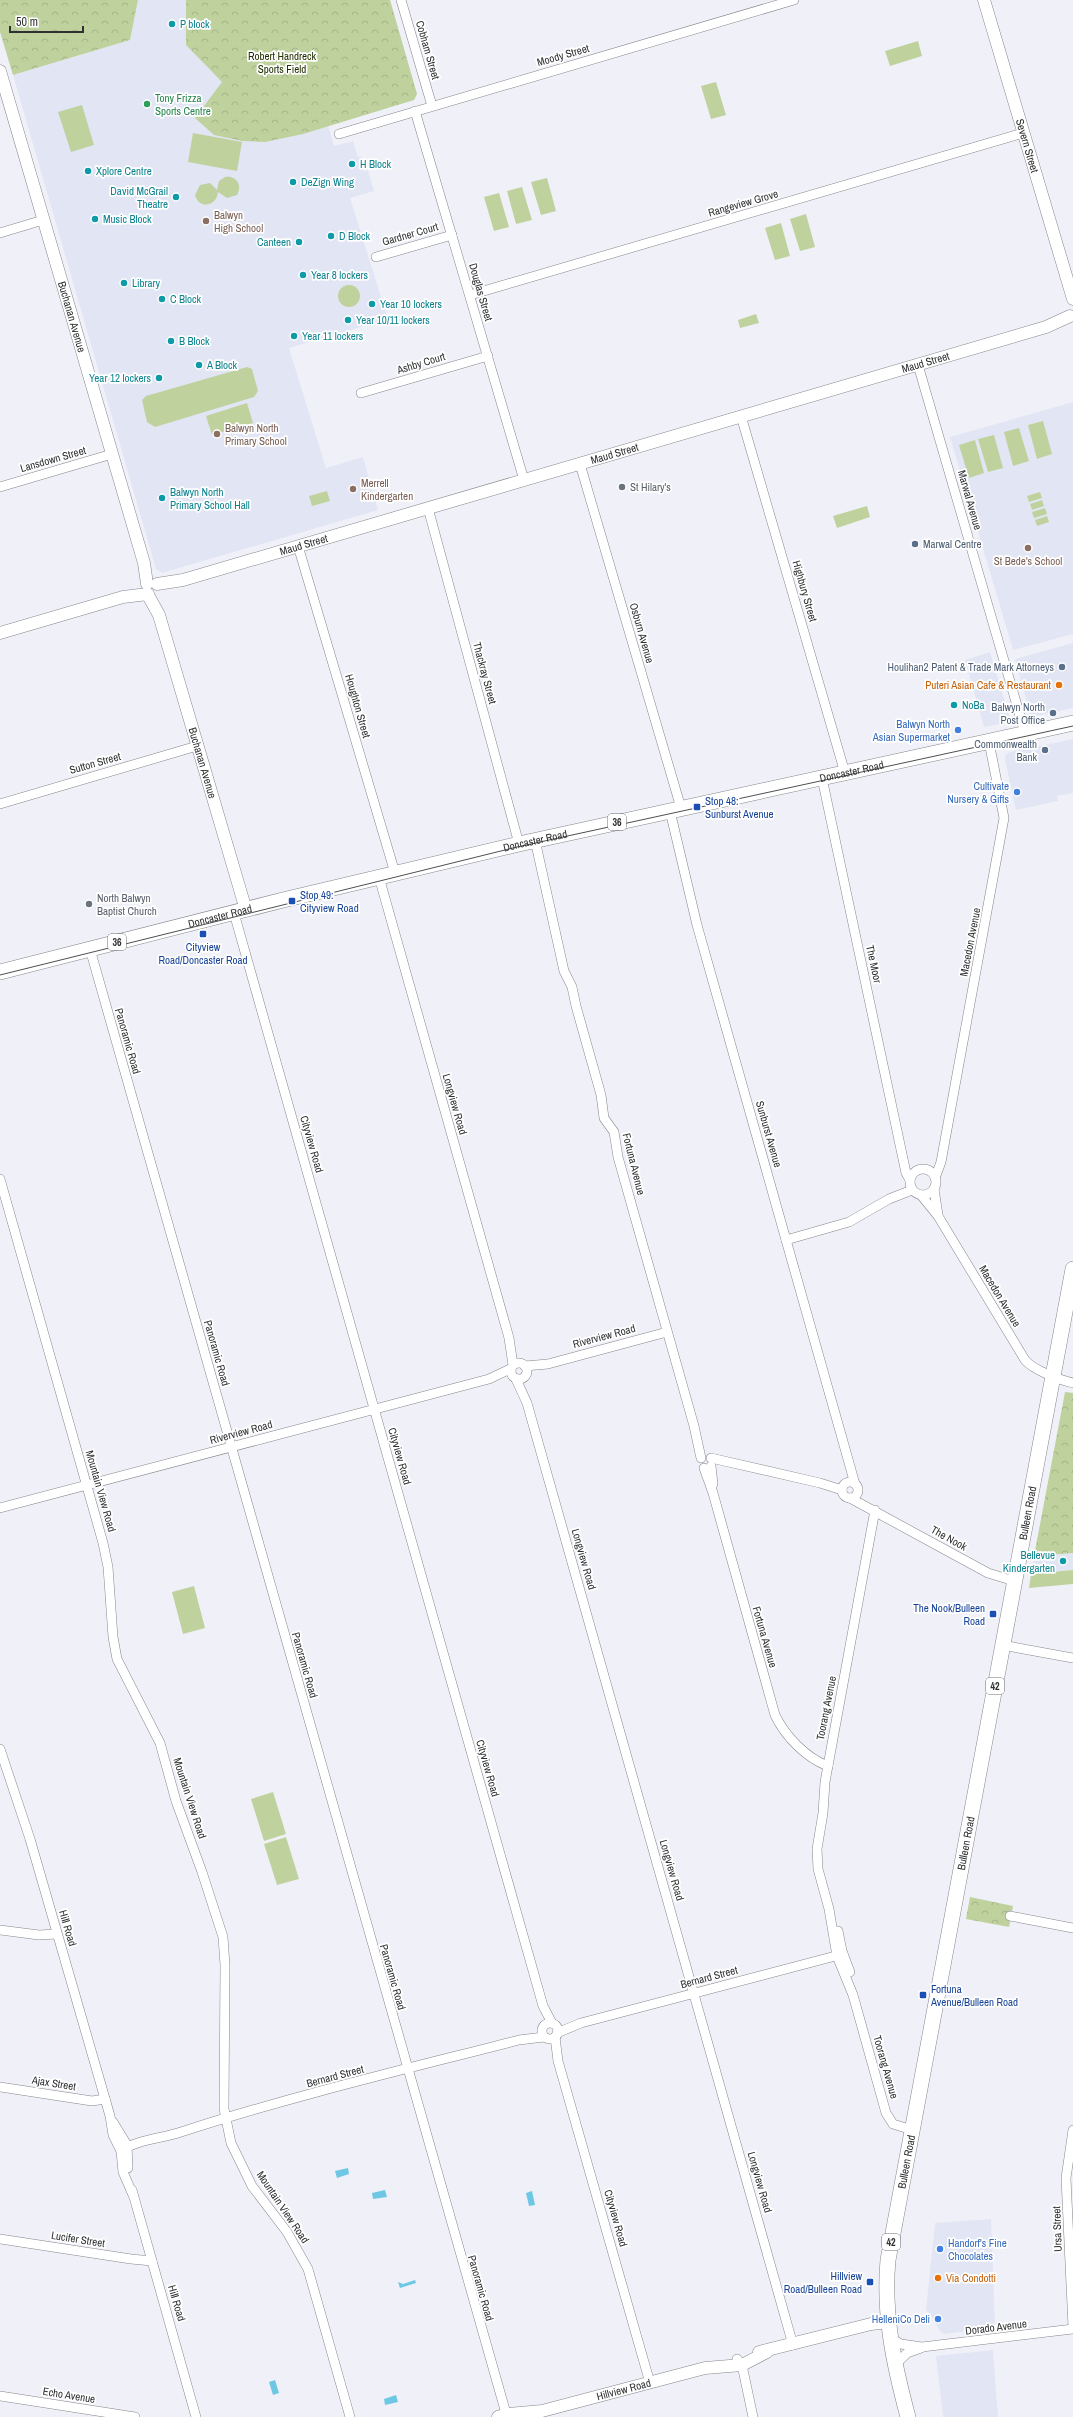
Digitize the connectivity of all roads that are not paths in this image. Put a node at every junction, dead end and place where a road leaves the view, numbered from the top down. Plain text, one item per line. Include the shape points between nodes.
1 (401, 0) edge
2 (794, 0) edge
3 (984, 0) edge
4 (0, 71) edge
5 (432, 106) junction
6 (415, 111) junction
7 (339, 134) dead end
8 (1023, 134) junction
9 (43, 220) junction
10 (0, 232) edge
11 (452, 235) junction
12 (376, 257) dead end
13 (470, 295) junction
14 (1071, 296) edge
15 (1072, 319) edge
16 (488, 356) junction
17 (918, 365) junction
18 (361, 393) dead end
19 (741, 416) junction
20 (112, 454) junction
21 (580, 464) junction
22 (524, 480) junction
23 (0, 487) edge
24 (428, 508) junction
25 (298, 546) junction
26 (152, 589) junction
27 (0, 633) edge
28 (1073, 723) edge
29 (1025, 733) junction
30 (989, 742) junction
31 (197, 746) junction
32 (845, 773) junction
33 (822, 778) junction
34 (0, 804) edge
35 (676, 810) junction
36 (535, 840) junction
37 (519, 844) junction
38 (394, 873) junction
39 (378, 877) junction
40 (240, 911) junction
41 (90, 949) junction
42 (0, 972) edge
43 (943, 1147) junction
44 (929, 1171) junction
45 (935, 1178) junction
46 (0, 1179) edge
47 (912, 1181) junction
48 (934, 1189) junction
49 (921, 1195) junction
50 (938, 1216) junction
51 (786, 1240) junction
52 (1073, 1269) edge
53 (667, 1332) junction
54 (519, 1372) junction
55 (1053, 1376) junction
56 (1073, 1383) edge
57 (374, 1409) junction
58 (231, 1447) junction
59 (707, 1462) junction
60 (86, 1485) junction
61 (849, 1487) junction
62 (0, 1508) edge
63 (875, 1510) junction
64 (1014, 1581) junction
65 (1002, 1645) junction
66 (1073, 1658) edge
67 (0, 1749) edge
68 (828, 1766) junction
69 (1010, 1916) dead end
70 (1073, 1928) edge
71 (0, 1930) edge
72 (57, 1934) junction
73 (840, 1955) junction
74 (694, 1994) junction
75 (550, 2031) junction
76 (406, 2069) junction
77 (0, 2087) edge
78 (105, 2099) junction
79 (226, 2118) junction
80 (912, 2130) junction
81 (1073, 2130) edge
82 (126, 2150) junction
83 (0, 2239) edge
84 (152, 2261) junction
85 (888, 2322) junction
86 (1073, 2328) edge
87 (891, 2338) junction
88 (793, 2345) junction
89 (922, 2347) junction
90 (738, 2363) junction
91 (895, 2365) junction
92 (650, 2383) junction
93 (0, 2396) edge
94 (542, 2411) junction
95 (88, 2413) edge
96 (503, 2416) edge
97 (135, 2417) edge
98 (196, 2417) edge
99 (350, 2417) edge
100 (530, 2417) edge
101 (753, 2417) edge
102 (908, 2417) edge

1 - 5 street, Cobham Street
2 - 5 street, Moody Street
3 - 8 street, Severn Street
4 - 9 street, Buchanan Avenue
5 - 6 street, Moody Street
6 - 7 street, Moody Street
6 - 11 street, Douglas Street
8 - 13 street, Rangeview Grove
8 - 14 street, Severn Street
9 - 10 street
9 - 20 street, Buchanan Avenue
11 - 12 street, Gardner Court
11 - 13 street, Douglas Street
13 - 16 street, Douglas Street
14 - 15 street, Severn Street
15 - 17 street, Maud Street
16 - 18 street, Ashby Court
16 - 22 street, Douglas Street
17 - 19 street, Maud Street
17 - 29 street, Marwal Avenue
19 - 21 street, Maud Street
19 - 32 street, Highbury Street
20 - 23 street, Lansdown Street
20 - 26 street, Buchanan Avenue
21 - 22 street, Maud Street
21 - 35 street, Osburn Avenue
22 - 24 street, Maud Street
24 - 25 street, Maud Street
24 - 37 street, Thackray Street
25 - 26 street, Maud Street
25 - 38 street, Houghton Street
26 - 27 street, Maud Street
26 - 31 street, Buchanan Avenue
28 - 29 main road, Doncaster Road / 36
29 - 30 main road, Doncaster Road / 36
30 - 32 main road, Doncaster Road / 36
30 - 43 street, Macedon Avenue via 1004,818
31 - 34 street, Sutton Street
31 - 40 street, Buchanan Avenue
32 - 33 main road, Doncaster Road / 36
33 - 35 main road, Doncaster Road / 36
33 - 47 street, The Moor via 906,1173
35 - 36 main road, Doncaster Road / 36
35 - 51 street, Sunburst Avenue via 697,925
36 - 37 main road, Doncaster Road / 36
36 - 53 street, Fortuna Avenue via 564,971 572,987 601,1095 604,1118 614,1132 618,1157
37 - 38 main road, Doncaster Road / 36
38 - 39 main road, Doncaster Road / 36
39 - 40 main road, Doncaster Road / 36
39 - 54 street, Longview Road
40 - 41 main road, Doncaster Road / 36
40 - 57 street, Cityview Road
41 - 42 main road, Doncaster Road / 36
41 - 58 street, Panoramic Road
43 - 44 street, Macedon Avenue
43 - 45 street, Macedon Avenue
44 - 45 street
44 - 47 street via 922,1169
45 - 48 street
46 - 60 street, Mountain View Road
47 - 49 street
47 - 51 street via 889,1199 849,1222
48 - 49 street via 928,1194
48 - 50 street, Macedon Avenue
49 - 50 street, Macedon Avenue
50 - 55 street, Macedon Avenue via 1025,1360 1030,1366
51 - 61 street, Sunburst Avenue via 848,1462
52 - 55 main road, Bulleen Road / 42
53 - 54 street, Riverview Road
53 - 59 street, Fortuna Avenue
54 - 57 street, Riverview Road
54 - 74 street, Longview Road
55 - 56 street, Macedon Avenue
55 - 64 main road, Bulleen Road / 42
57 - 58 street, Riverview Road
57 - 75 street, Cityview Road
58 - 60 street, Riverview Road
58 - 76 street, Panoramic Road
59 - 61 street via 737,1465
59 - 68 street, Fortuna Avenue via 713,1493 775,1715 805,1752
60 - 62 street, Riverview Road
60 - 79 street, Mountain View Road via 107,1561 117,1659 160,1743 176,1801 223,1937
61 - 63 street, The Nook
61 - 63 street, The Nook via 856,1495 850,1498
63 - 64 street, The Nook via 988,1573
63 - 68 street, Toorang Avenue
64 - 65 main road, Bulleen Road / 42
65 - 66 street
65 - 80 main road, Bulleen Road / 42
67 - 72 street, Hill Road via 30,1839
68 - 73 street, Toorang Avenue via 816,1856 829,1909 838,1931
69 - 70 street
71 - 72 street via 39,1935
72 - 78 street, Hill Road
73 - 74 street, Bernard Street
73 - 80 street, Toorang Avenue via 851,1974 854,1995 889,2118 896,2125
74 - 75 street, Bernard Street
74 - 88 street, Longview Road
75 - 76 street, Bernard Street
75 - 92 street, Cityview Road
76 - 79 street, Bernard Street
76 - 96 street, Panoramic Road
77 - 78 street, Ajax Street via 92,2101
78 - 82 street, Hill Road via 113,2135
79 - 82 street, Bernard Street
79 - 99 street, Mountain View Road via 234,2150 252,2186 287,2232 308,2269
80 - 85 main road, Bulleen Road / 42 via 888,2260
81 - 86 street, Ursa Street via 1066,2178
82 - 84 street, Hill Road via 123,2172 133,2195
83 - 84 street, Lucifer Street
84 - 98 street, Hill Road
85 - 87 main road, Bulleen Road / 42
85 - 88 street, Hillview Road via 871,2324
86 - 89 street, Dorado Avenue
87 - 89 street, Dorado Avenue via 902,2344
87 - 91 main road, Bulleen Road / 42
88 - 90 street, Hillview Road
89 - 91 street, Dorado Avenue via 907,2353
90 - 92 street, Hillview Road via 705,2368
90 - 101 street
91 - 102 main road, Bulleen Road / 42
92 - 94 street, Hillview Road
93 - 95 street, Echo Avenue
94 - 96 street, Hillview Road
94 - 100 street, Hillview Road
95 - 97 street, Echo Avenue

